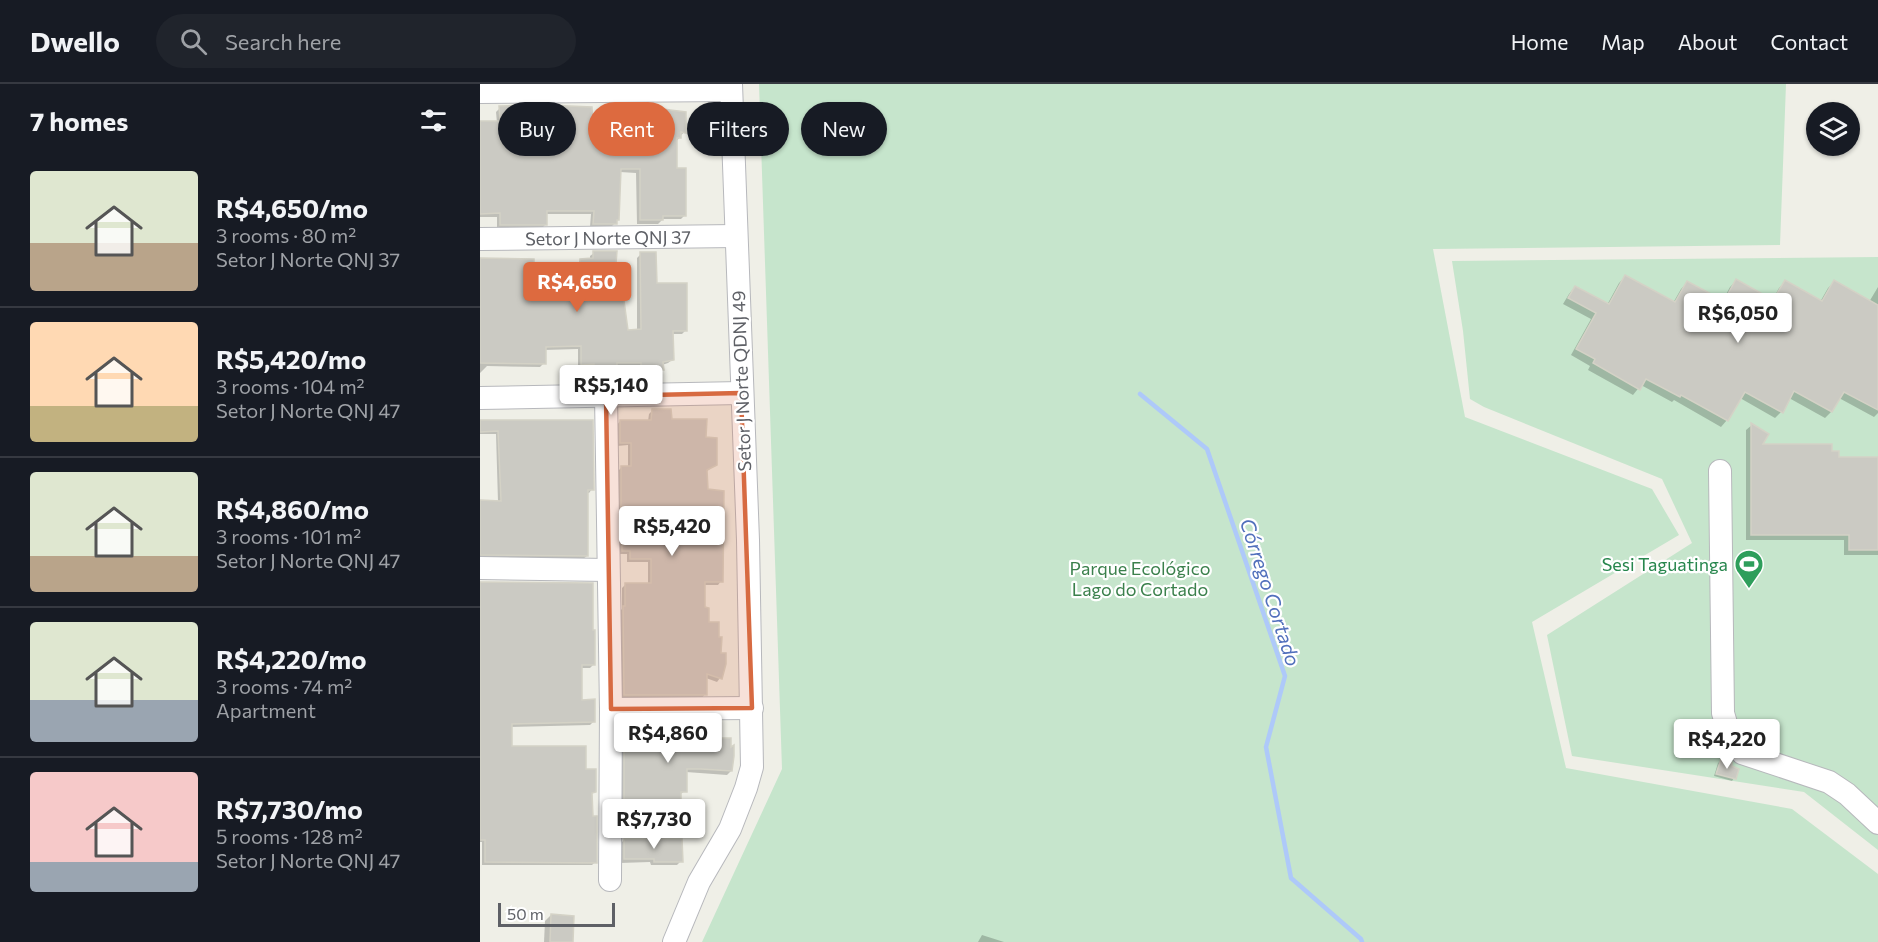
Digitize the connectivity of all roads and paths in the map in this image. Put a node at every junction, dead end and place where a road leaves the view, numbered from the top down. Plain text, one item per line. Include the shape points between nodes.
1 (731, 87) edge
2 (480, 92) edge
3 (736, 236) junction
4 (480, 238) edge
5 (741, 393) junction
6 (606, 396) junction
7 (480, 398) edge
8 (1720, 471) dead end
9 (480, 568) edge
10 (608, 570) junction
11 (752, 708) junction
12 (611, 709) junction
13 (1878, 823) edge
14 (610, 880) dead end
15 (699, 882) junction
16 (674, 942) edge
17 (689, 942) edge

1 - 2 street
1 - 3 street, Setor J Norte QDNJ 49
3 - 4 street, Setor J Norte QNJ 37
3 - 5 street, Setor J Norte QDNJ 49
5 - 6 street
5 - 11 street, Setor J Norte QDNJ 49
6 - 7 street
6 - 10 street
8 - 13 street via 1723,713 1730,737 1742,753 1829,782
9 - 10 street
10 - 12 street
11 - 12 street
11 - 15 street, Setor J Norte QDNJ 49 via 752,767 746,788 730,829
12 - 14 street
15 - 16 street
15 - 17 street

